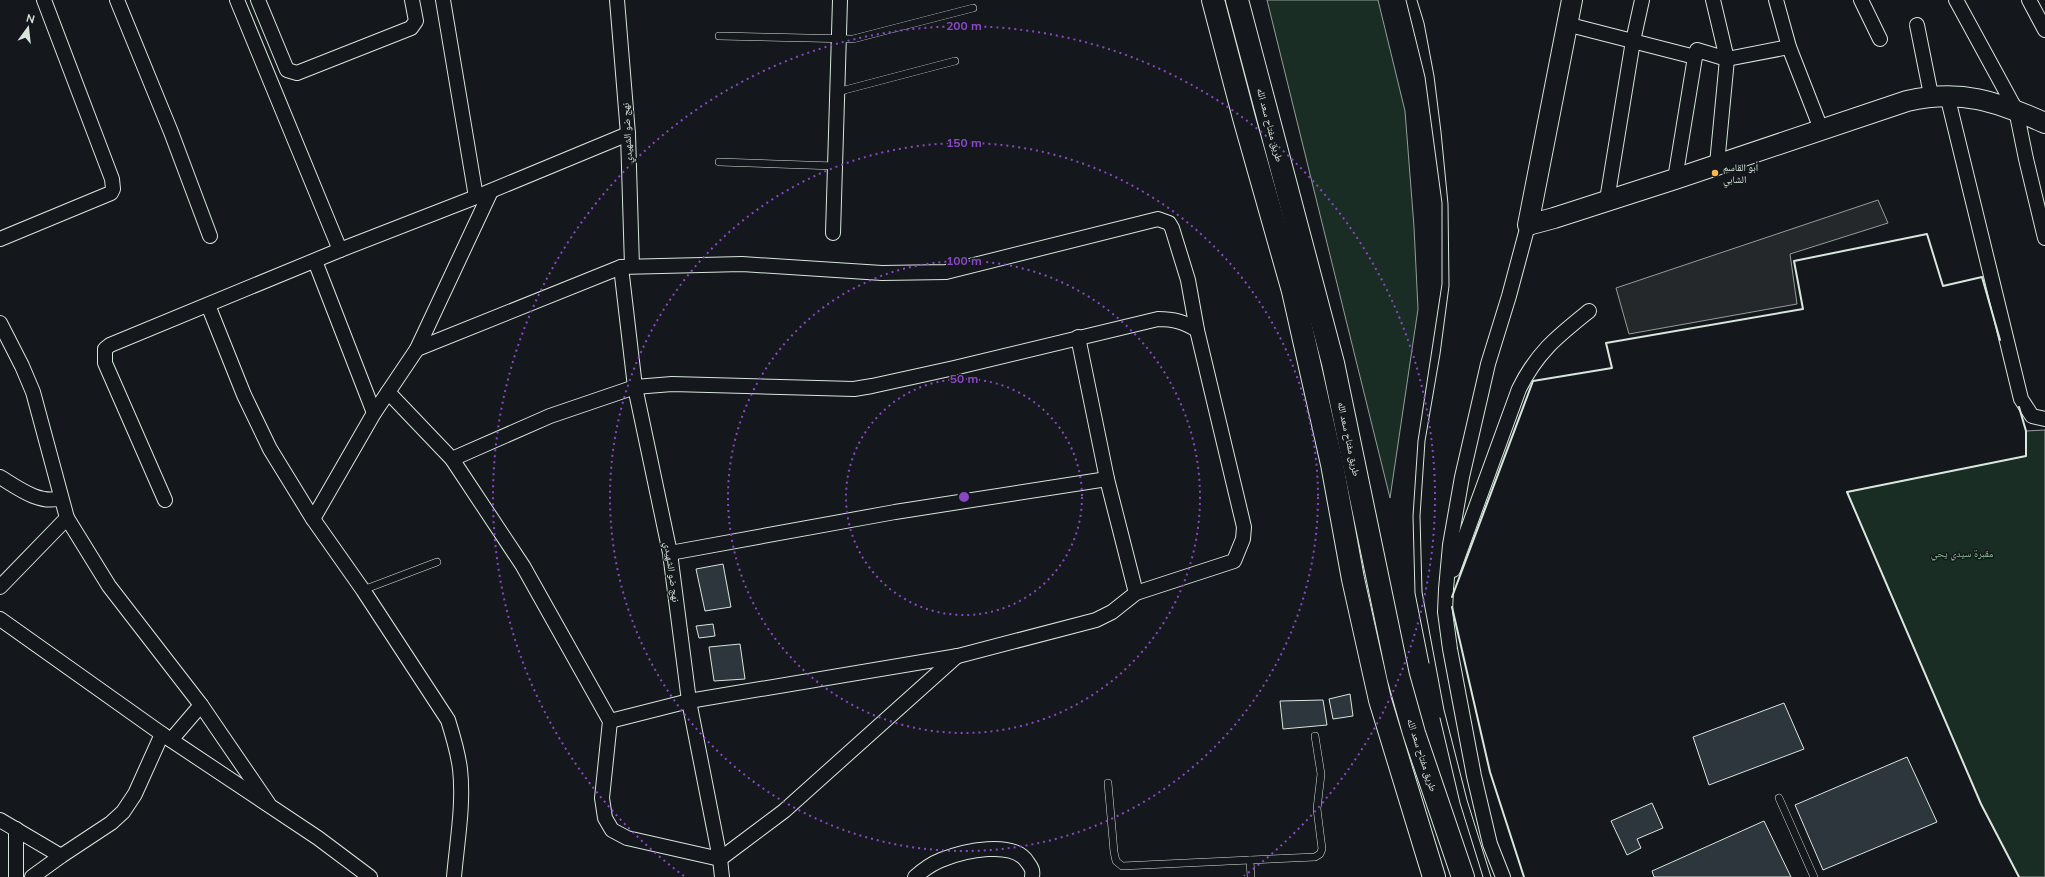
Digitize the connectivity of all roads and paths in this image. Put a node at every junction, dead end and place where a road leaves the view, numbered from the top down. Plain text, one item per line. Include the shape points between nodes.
1 (44, 0) edge
2 (117, 0) edge
3 (237, 0) edge
4 (258, 0) edge
5 (412, 0) edge
6 (443, 0) edge
7 (617, 0) edge
8 (840, 0) edge
9 (1213, 0) edge
10 (1237, 0) edge
11 (1572, 0) edge
12 (1642, 0) edge
13 (1713, 0) edge
14 (1776, 0) edge
15 (1861, 0) edge
16 (1956, 0) edge
17 (2029, 0) edge
18 (973, 8) dead end
19 (1566, 24) junction
20 (1917, 25) dead end
21 (2045, 30) edge
22 (718, 36) dead end
23 (839, 39) junction
24 (1880, 39) dead end
25 (1633, 41) junction
26 (1789, 47) junction
27 (1695, 57) junction
28 (1727, 59) junction
29 (956, 61) dead end
30 (837, 92) junction
31 (1939, 95) junction
32 (2016, 110) junction
33 (2045, 123) edge
34 (1821, 129) junction
35 (628, 134) junction
36 (720, 162) dead end
37 (1717, 164) junction
38 (835, 166) junction
39 (1675, 179) junction
40 (491, 191) junction
41 (476, 197) junction
42 (1607, 200) junction
43 (1528, 225) junction
44 (833, 234) dead end
45 (210, 236) dead end
46 (2045, 238) edge
47 (0, 239) edge
48 (340, 250) junction
49 (315, 261) junction
50 (626, 267) junction
51 (208, 305) junction
52 (1589, 311) dead end
53 (0, 324) edge
54 (1197, 330) junction
55 (1078, 337) junction
56 (417, 349) junction
57 (635, 387) junction
58 (388, 392) junction
59 (374, 413) junction
60 (2045, 419) edge
61 (452, 459) junction
62 (0, 477) edge
63 (1107, 479) junction
64 (61, 498) junction
65 (165, 500) dead end
66 (67, 518) junction
67 (313, 519) junction
68 (670, 553) junction
69 (437, 562) dead end
70 (0, 587) edge
71 (1446, 589) junction
72 (363, 590) junction
73 (1136, 593) junction
74 (0, 620) edge
75 (958, 656) junction
76 (689, 701) junction
77 (201, 705) junction
78 (610, 721) junction
79 (1315, 736) dead end
80 (166, 737) junction
81 (1108, 783) dead end
82 (1779, 798) dead end
83 (268, 803) junction
84 (0, 820) edge
85 (16, 829) junction
86 (61, 856) junction
87 (720, 858) junction
88 (1250, 860) junction
89 (1431, 873) edge
90 (16, 877) edge
91 (32, 877) edge
92 (370, 877) edge
93 (454, 877) edge
94 (722, 877) edge
95 (916, 877) edge
96 (1032, 877) edge
97 (1251, 877) edge
98 (1463, 877) edge
99 (1503, 877) edge
100 (1814, 877) edge

1 - 47 street via 112,179 113,189 111,193
2 - 45 street
3 - 48 street
4 - 5 street via 287,70 296,73 411,28 416,21
6 - 41 street
7 - 35 street, نهج ضو الشهيدي
8 - 23 street
9 - 89 highway via 1293,291 1332,464 1353,579 1380,700
10 - 98 highway, طريق مفتاح سعد الله via 1333,363 1398,676 1414,733
11 - 19 street
12 - 25 street
13 - 28 street
14 - 26 street
15 - 24 street
16 - 32 street
17 - 21 street
18 - 23 lane via 853,39
19 - 25 street
19 - 43 street
20 - 31 street
22 - 23 lane
23 - 30 street
25 - 27 street
25 - 42 street
26 - 28 street
26 - 34 street
27 - 28 street via 1697,50
27 - 39 street
28 - 37 street
29 - 30 lane
30 - 38 street
31 - 32 street via 1969,97
31 - 34 street via 1907,101
31 - 60 street via 2021,399 2032,416
32 - 33 street
32 - 46 street
34 - 37 street
35 - 40 street
35 - 50 street, نهج ضو الشهيدي
36 - 38 lane
37 - 39 street
38 - 44 street
39 - 42 street
40 - 41 street
40 - 56 street
41 - 48 street
42 - 43 street
43 - 71 street via 1488,364 1462,477 1450,545
48 - 49 street
49 - 51 street
49 - 59 street
50 - 54 street via 742,264 882,273 946,272 1158,219 1169,223 1172,228 1188,280
50 - 56 street
50 - 57 street, نهج ضو الشهيدي
51 - 65 street via 105,349 105,363
51 - 67 street via 257,423
52 - 71 street via 1542,352 1528,370
53 - 64 street via 33,392
54 - 55 street via 1172,319 1158,319
54 - 73 street via 1244,527 1243,539 1234,561
55 - 57 street via 954,368 854,389 672,384
55 - 63 street
56 - 58 street
57 - 61 street via 550,416
57 - 68 street, نهج ضو الشهيدي
58 - 59 street
58 - 61 street
59 - 67 street
61 - 78 street via 523,566
62 - 64 street via 38,498
63 - 68 street via 895,512
63 - 73 street
64 - 66 street
66 - 70 street
66 - 77 street via 109,586
67 - 72 street
68 - 76 street, نهج ضو الشهيدي
69 - 72 lane
71 - 99 street via 1445,612 1450,649 1474,776 1490,844
72 - 93 street via 450,726 460,768 461,793
73 - 75 street via 1112,612 1096,620
74 - 80 street
75 - 76 street
75 - 87 street via 784,811
76 - 78 street
76 - 87 street, نهج ضو الشهيدي
77 - 80 street
77 - 83 street
78 - 87 street via 602,798 605,818 612,830 626,838
79 - 88 lane via 1321,774 1317,809 1322,848 1320,854 1315,857
80 - 83 street
80 - 86 street via 123,812 106,827
81 - 88 lane via 1114,852 1116,861 1122,866
82 - 100 lane
83 - 92 street
84 - 85 street
85 - 86 street
85 - 90 street
86 - 91 street
87 - 94 street, نهج ضو الشهيدي
88 - 97 lane
95 - 96 street via 941,860 998,848 1020,854 1026,859 1033,871

